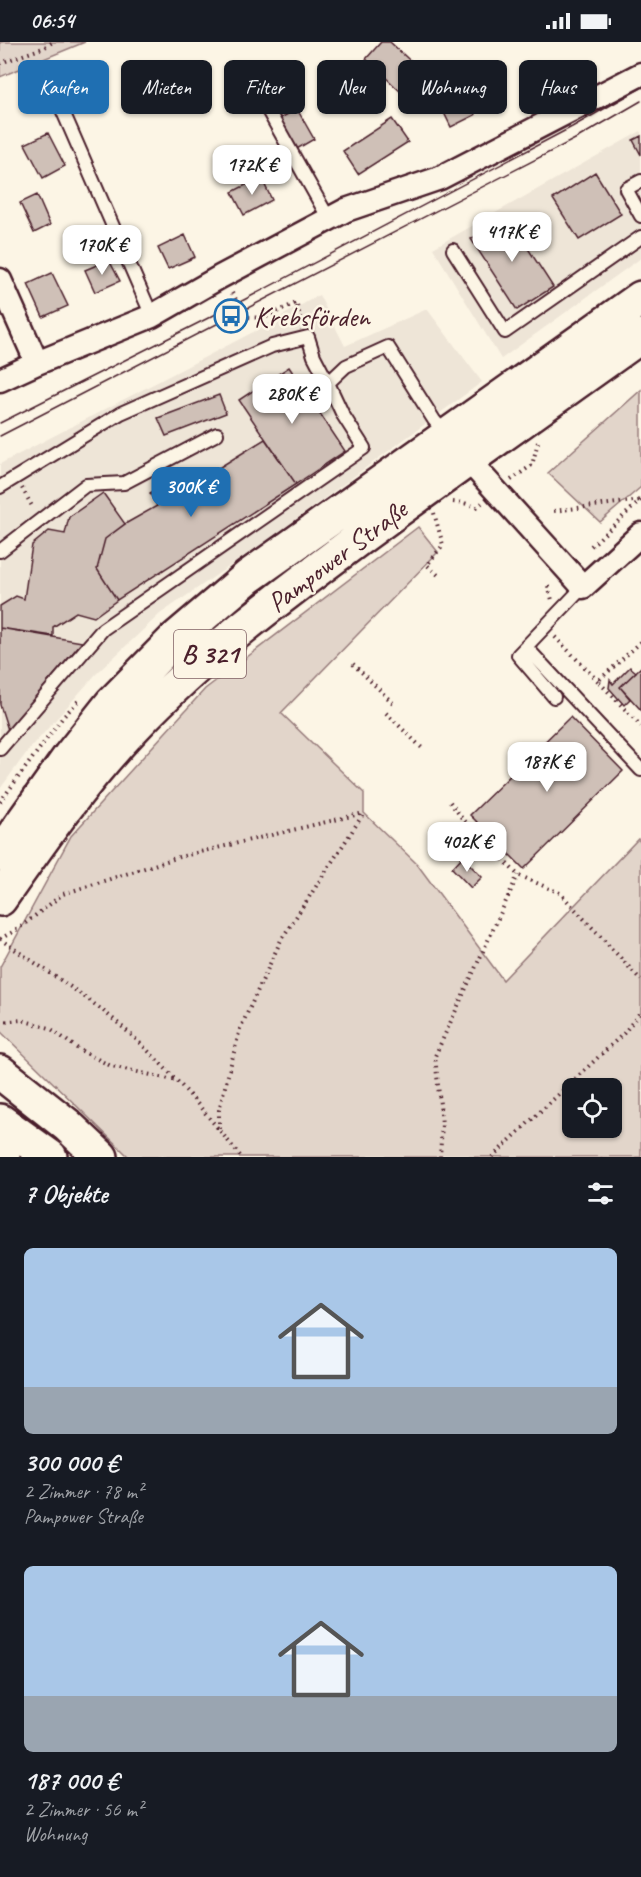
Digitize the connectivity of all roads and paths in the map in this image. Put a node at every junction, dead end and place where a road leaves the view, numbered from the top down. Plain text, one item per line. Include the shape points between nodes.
1 (52, 42) edge
2 (0, 63) edge
3 (641, 74) edge
4 (64, 114) edge
5 (270, 114) edge
6 (641, 181) edge
7 (639, 209) edge
8 (328, 219) junction
9 (641, 237) edge
10 (453, 250) dead end
11 (220, 277) junction
12 (0, 280) edge
13 (641, 298) edge
14 (152, 315) junction
15 (641, 336) edge
16 (308, 337) junction
17 (37, 363) junction
18 (0, 380) edge
19 (328, 383) junction
20 (541, 432) dead end
21 (217, 434) dead end
22 (458, 448) junction
23 (17, 477) junction
24 (0, 487) edge
25 (496, 490) junction
26 (641, 500) edge
27 (448, 502) dead end
28 (554, 511) dead end
29 (40, 520) junction
30 (641, 534) edge
31 (591, 546) dead end
32 (0, 551) edge
33 (584, 586) junction
34 (544, 626) junction
35 (641, 642) edge
36 (526, 646) junction
37 (353, 664) dead end
38 (598, 681) junction
39 (554, 697) dead end
40 (394, 704) dead end
41 (386, 713) dead end
42 (641, 726) edge
43 (0, 749) edge
44 (424, 750) dead end
45 (641, 770) edge
46 (450, 802) dead end
47 (1, 851) edge
48 (518, 875) junction
49 (0, 898) edge
50 (0, 939) edge
51 (641, 980) edge
52 (641, 1011) edge
53 (0, 1022) edge
54 (0, 1072) edge
55 (178, 1082) junction
56 (0, 1086) edge
57 (0, 1121) edge
58 (67, 1125) junction
59 (219, 1129) junction
60 (50, 1157) edge
61 (101, 1157) edge
62 (241, 1157) edge
63 (440, 1157) edge
64 (492, 1157) edge

1 - 2 path
3 - 8 street via 440,178
4 - 14 lane
5 - 8 lane
6 - 7 lane via 626,189
8 - 11 street
9 - 10 lane via 505,332
11 - 14 street
11 - 16 path via 247,317 264,318 296,303
12 - 17 street
13 - 22 main road, Pampower Straße / B 321
14 - 17 street
15 - 22 main road, Pampower Straße / B 321
16 - 19 lane
16 - 23 lane via 272,346 121,413
17 - 18 street
19 - 22 lane via 346,366 388,347 434,420
19 - 43 lane via 364,448 104,629
20 - 25 path via 532,465
21 - 29 lane via 124,483 86,485
22 - 25 street
22 - 47 main road, Pampower Straße / B 321 via 367,491 248,577 174,640 112,703
22 - 49 main road, Pampower Straße / B 321 via 199,664 134,727 92,774
23 - 24 lane
23 - 29 path
25 - 27 path via 477,507
25 - 33 street
26 - 28 path
26 - 31 path
29 - 32 lane
30 - 33 street
33 - 34 lane
34 - 36 lane
34 - 38 path
35 - 38 path
36 - 39 lane via 518,655
36 - 45 lane
37 - 40 path
38 - 42 path
41 - 44 path
46 - 48 path
48 - 51 path via 560,893
48 - 63 path via 435,1056 442,1124
50 - 55 path via 101,1010
50 - 59 path via 63,894 179,857 364,813 281,940 240,1029 219,1110
52 - 64 path via 624,1033
53 - 55 path via 21,1020 50,1028 78,1049 111,1066
54 - 58 main road
55 - 59 path
56 - 58 main road
57 - 60 main road
58 - 61 main road
59 - 62 path

